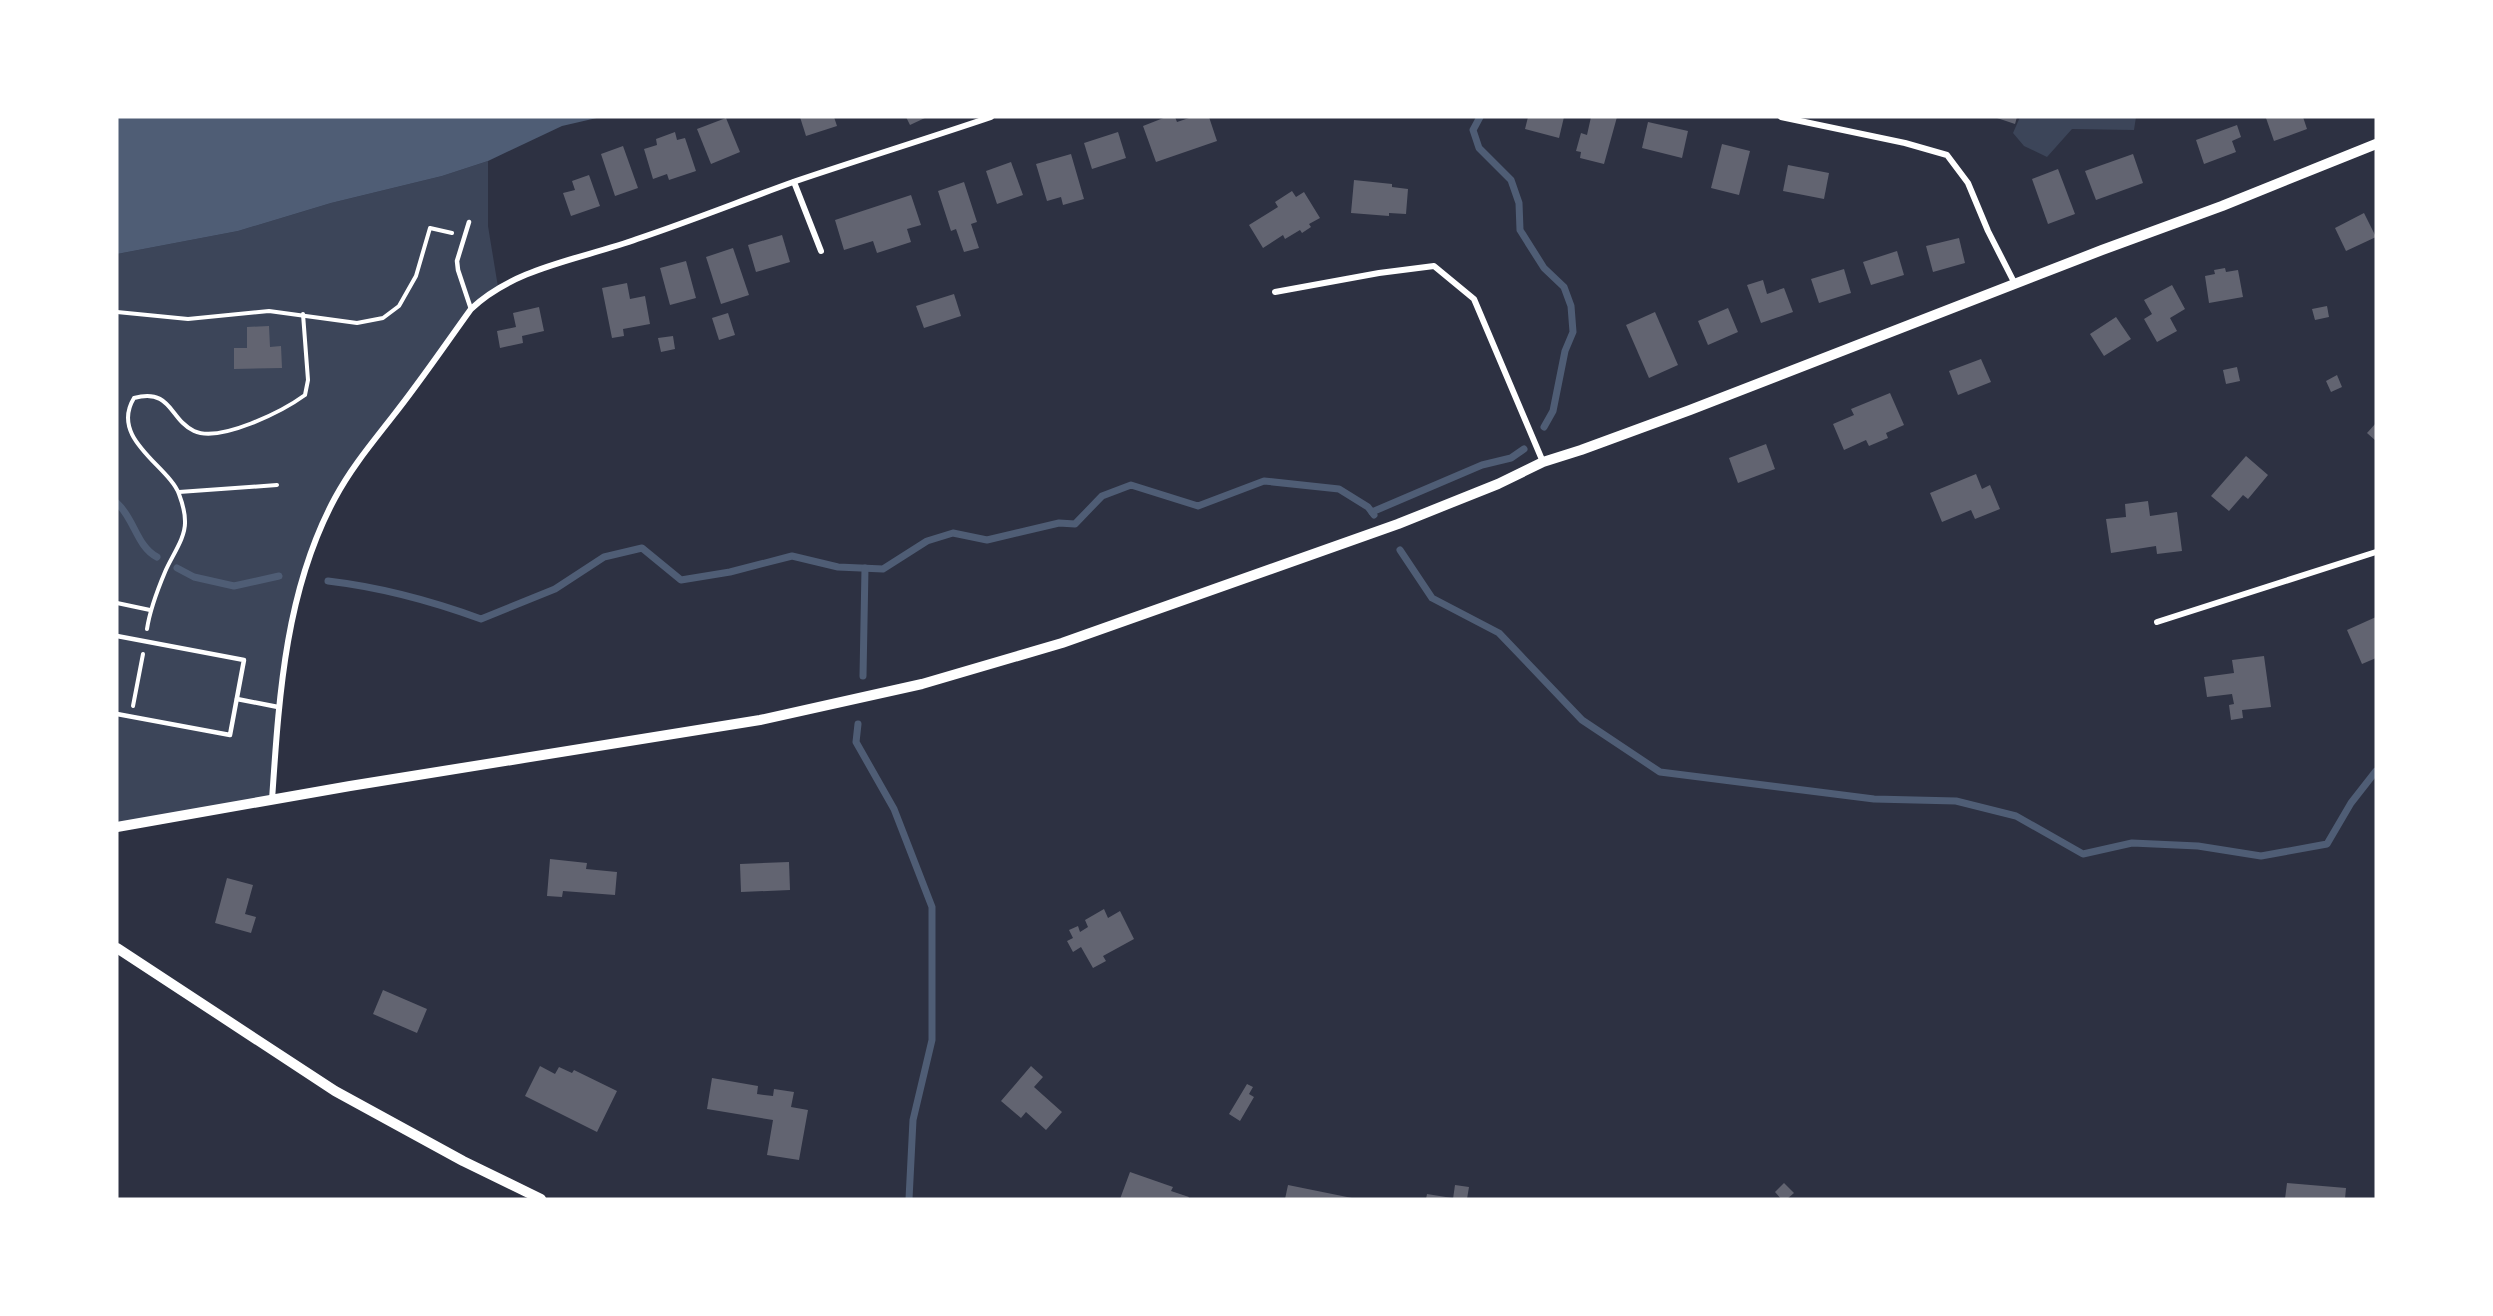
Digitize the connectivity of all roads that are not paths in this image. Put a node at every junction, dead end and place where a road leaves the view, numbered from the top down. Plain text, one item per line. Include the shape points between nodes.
1 (991, 117) edge
2 (1781, 117) edge
3 (2376, 144) edge
4 (794, 182) junction
5 (469, 222) dead end
6 (820, 251) dead end
7 (2015, 285) junction
8 (1275, 292) dead end
9 (471, 309) junction
10 (1543, 462) junction
11 (2376, 552) edge
12 (2157, 622) dead end
13 (117, 636) edge
14 (237, 699) junction
15 (278, 707) junction
16 (117, 714) edge
17 (272, 800) junction
18 (117, 827) edge
19 (117, 948) edge
20 (541, 1199) edge

1 - 4 street
2 - 7 street via 1947,155 1968,183
3 - 7 street
4 - 6 street
4 - 9 street via 635,240 529,273 498,287
5 - 9 lane via 457,261
7 - 10 street
8 - 10 street via 1434,266 1474,299
9 - 15 street via 335,498 310,556 289,628
10 - 17 street via 1376,532 1062,643 922,684 760,720
11 - 12 street
13 - 14 lane via 244,660
14 - 15 lane
14 - 16 lane via 230,735
15 - 17 street
17 - 18 street
19 - 20 street via 335,1091

